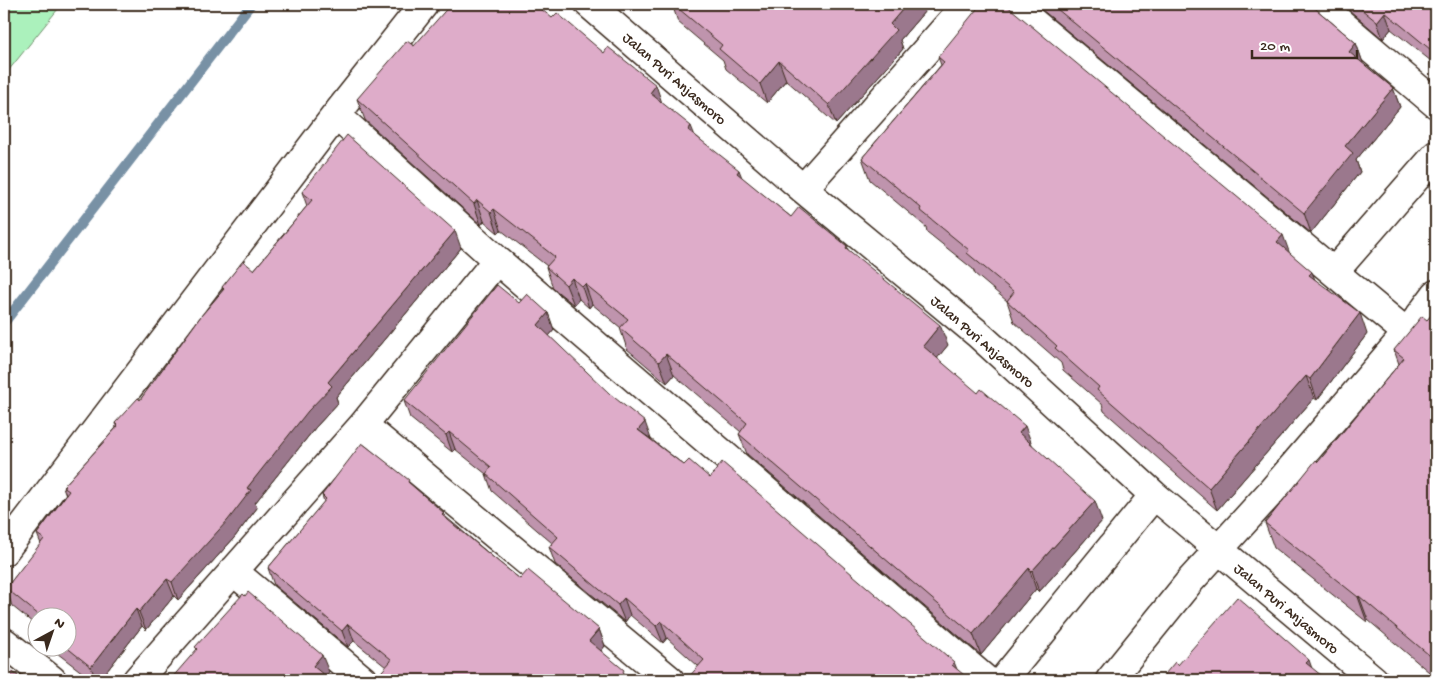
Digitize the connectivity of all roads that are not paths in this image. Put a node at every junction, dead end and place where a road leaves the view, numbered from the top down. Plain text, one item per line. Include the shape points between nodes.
1 (424, 4) edge
2 (589, 4) edge
3 (967, 4) edge
4 (1011, 4) edge
5 (1318, 4) edge
6 (1436, 104) edge
7 (336, 115) junction
8 (1436, 155) edge
9 (803, 189) junction
10 (497, 260) junction
11 (1334, 272) junction
12 (1436, 294) edge
13 (1407, 333) junction
14 (363, 425) junction
15 (1154, 495) junction
16 (1218, 550) junction
17 (4, 551) edge
18 (233, 572) junction
19 (4, 642) edge
20 (52, 680) edge
21 (138, 680) edge
22 (363, 680) edge
23 (670, 680) edge
24 (986, 680) edge
25 (1003, 680) edge
26 (1110, 680) edge
27 (1374, 680) edge

1 - 7 street
2 - 9 street, Jalan Puri Anjasmoro
3 - 9 street
4 - 11 street
5 - 6 street
7 - 10 street
7 - 17 street
8 - 11 street
9 - 15 street, Jalan Puri Anjasmoro via 978,334
10 - 14 street
10 - 24 street
11 - 13 street
12 - 13 street
13 - 16 street
14 - 18 street
14 - 23 street
15 - 16 street, Jalan Puri Anjasmoro
15 - 25 street
16 - 26 street
16 - 27 street, Jalan Puri Anjasmoro
18 - 21 street
18 - 22 street
19 - 20 street

